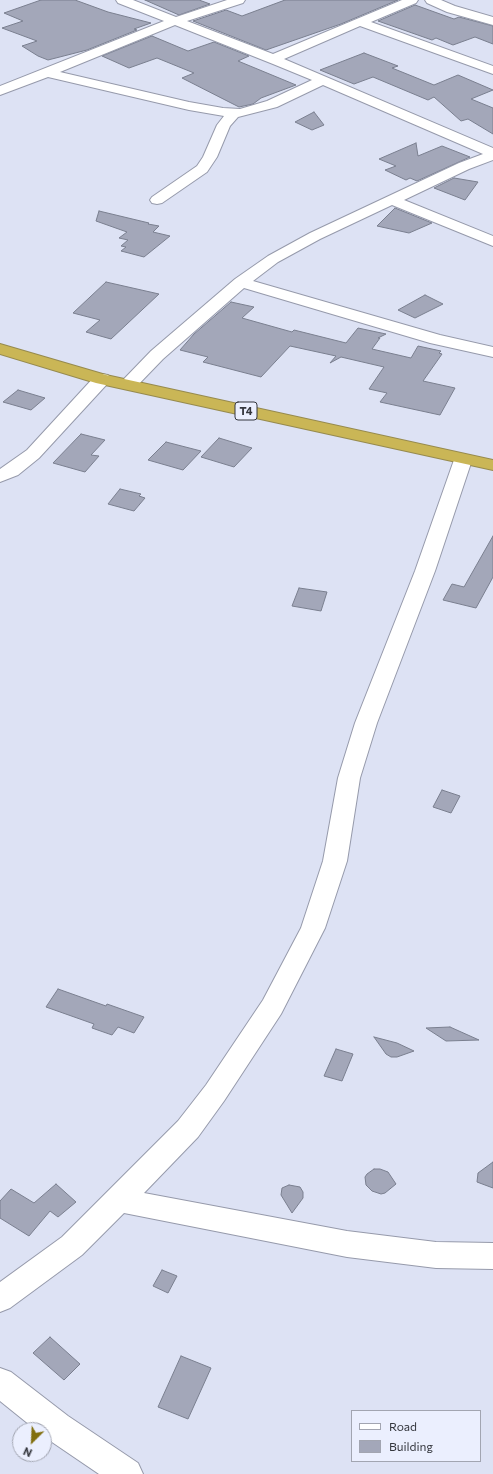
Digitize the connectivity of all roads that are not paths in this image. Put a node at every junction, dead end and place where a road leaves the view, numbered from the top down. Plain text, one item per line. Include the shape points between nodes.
1 (122, 0) edge
2 (239, 0) edge
3 (412, 0) edge
4 (432, 0) edge
5 (493, 20) edge
6 (175, 21) junction
7 (360, 22) junction
8 (273, 59) junction
9 (493, 70) edge
10 (45, 72) junction
11 (324, 80) junction
12 (0, 91) edge
13 (234, 113) junction
14 (493, 154) edge
15 (157, 200) dead end
16 (392, 200) junction
17 (493, 241) edge
18 (241, 282) junction
19 (0, 350) edge
20 (493, 352) edge
21 (102, 378) junction
22 (129, 384) junction
23 (463, 460) junction
24 (493, 465) edge
25 (0, 476) edge
26 (119, 1200) junction
27 (493, 1256) edge
28 (0, 1299) edge
29 (0, 1382) edge
30 (127, 1474) edge

1 - 6 street
2 - 6 street
3 - 7 street
4 - 5 street
6 - 8 street
6 - 10 street
7 - 8 street
7 - 9 street
8 - 11 street
10 - 12 street
10 - 13 street via 189,106
11 - 13 street via 272,104
11 - 14 street
13 - 15 street via 224,125 202,169
14 - 16 street
16 - 17 street
16 - 18 street via 315,236 273,259
18 - 20 street via 436,339
18 - 22 street via 157,355
19 - 21 highway, T4
21 - 22 highway, T4
21 - 25 street via 33,454
22 - 23 highway, T4
23 - 24 highway, T4
23 - 26 street via 425,571 366,724 349,778 335,860 313,928 272,1007 215,1093 188,1129
26 - 27 street via 347,1244 436,1255
26 - 28 street via 72,1246
29 - 30 street via 57,1427

